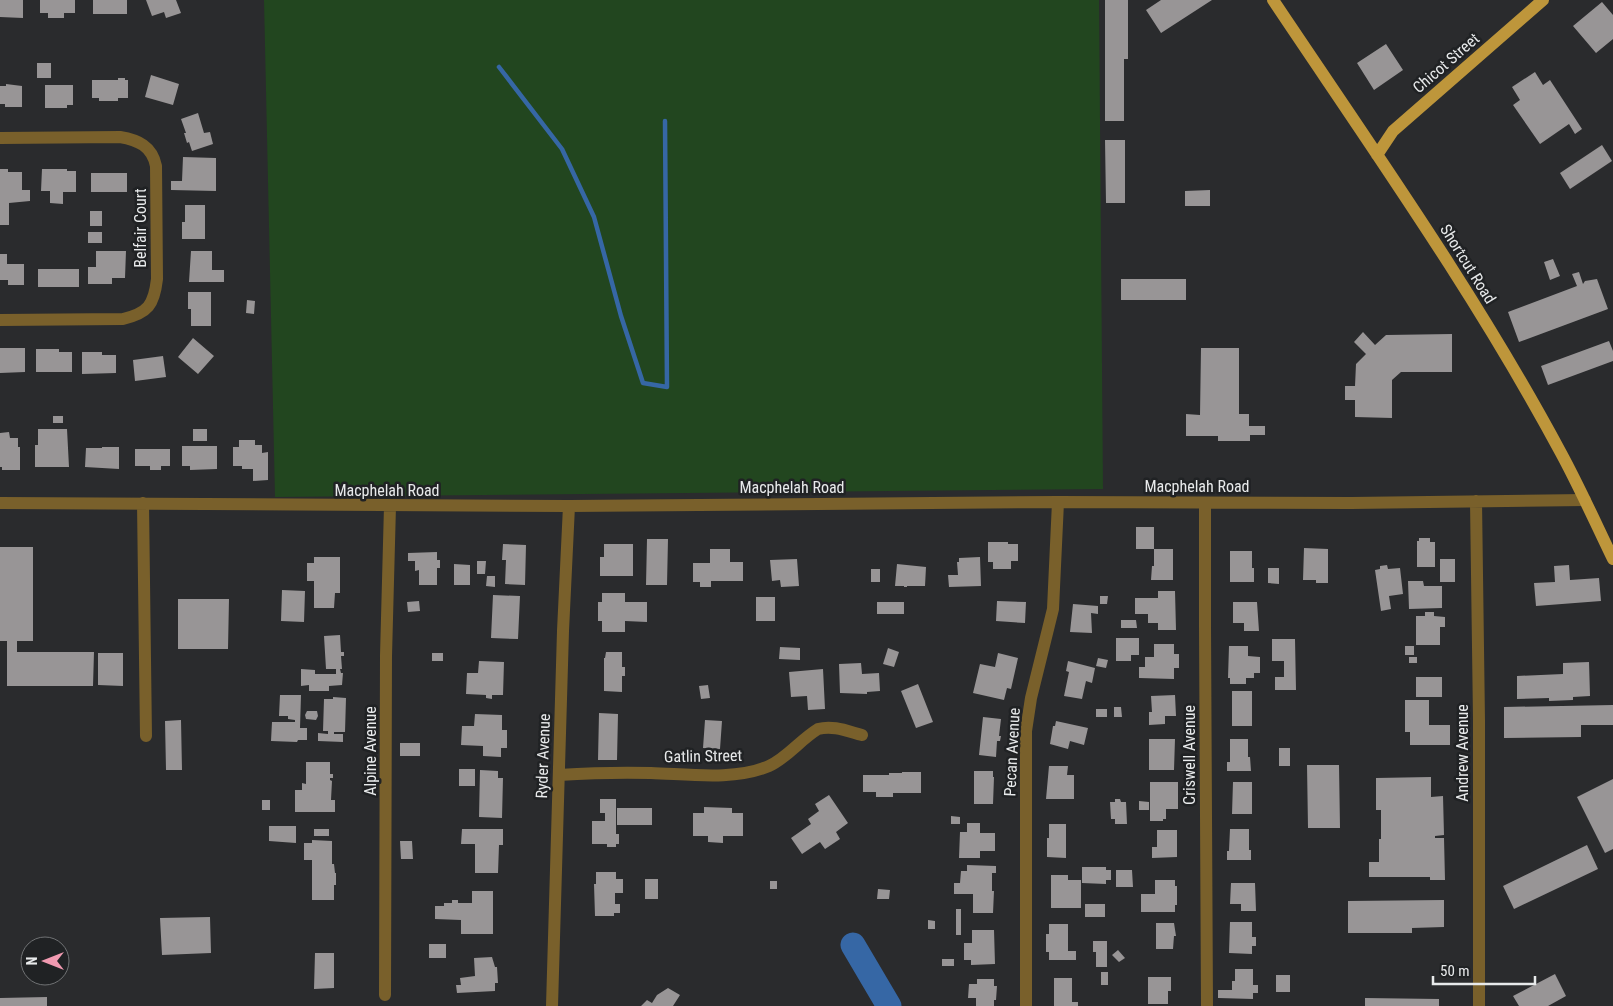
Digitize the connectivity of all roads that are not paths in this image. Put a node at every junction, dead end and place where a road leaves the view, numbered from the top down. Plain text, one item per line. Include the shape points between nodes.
1 (1273, 0) edge
2 (1543, 0) edge
3 (0, 138) edge
4 (1377, 155) junction
5 (0, 320) edge
6 (1476, 500) junction
7 (1584, 500) junction
8 (1058, 502) junction
9 (0, 503) edge
10 (1206, 503) junction
11 (143, 504) junction
12 (390, 506) junction
13 (569, 506) junction
14 (1613, 559) edge
15 (862, 735) dead end
16 (146, 736) dead end
17 (559, 775) junction
18 (384, 995) dead end
19 (552, 1006) edge
20 (1026, 1006) edge
21 (1207, 1006) edge
22 (1479, 1006) edge

1 - 4 main road, Shortcut Road
2 - 4 main road, Chicot Street via 1393,130
3 - 5 street, Belfair Court via 120,137 133,139 149,149 156,166 157,280 151,304 130,318
4 - 7 main road, Shortcut Road via 1443,254 1520,380
6 - 7 street, Macphelah Road
6 - 10 street, Macphelah Road
6 - 22 street, Andrew Avenue
7 - 14 main road, Shortcut Road
8 - 10 street, Macphelah Road
8 - 13 street, Macphelah Road
8 - 20 street, Pecan Avenue via 1053,610 1026,731
9 - 11 street, Macphelah Road
10 - 21 street, Criswell Avenue
11 - 12 street, Macphelah Road
11 - 16 street
12 - 13 street, Macphelah Road
12 - 18 street, Alpine Avenue
13 - 17 street, Ryder Avenue
15 - 17 street, Gatlin Street via 837,728 818,729 770,765 741,773
17 - 19 street, Ryder Avenue

